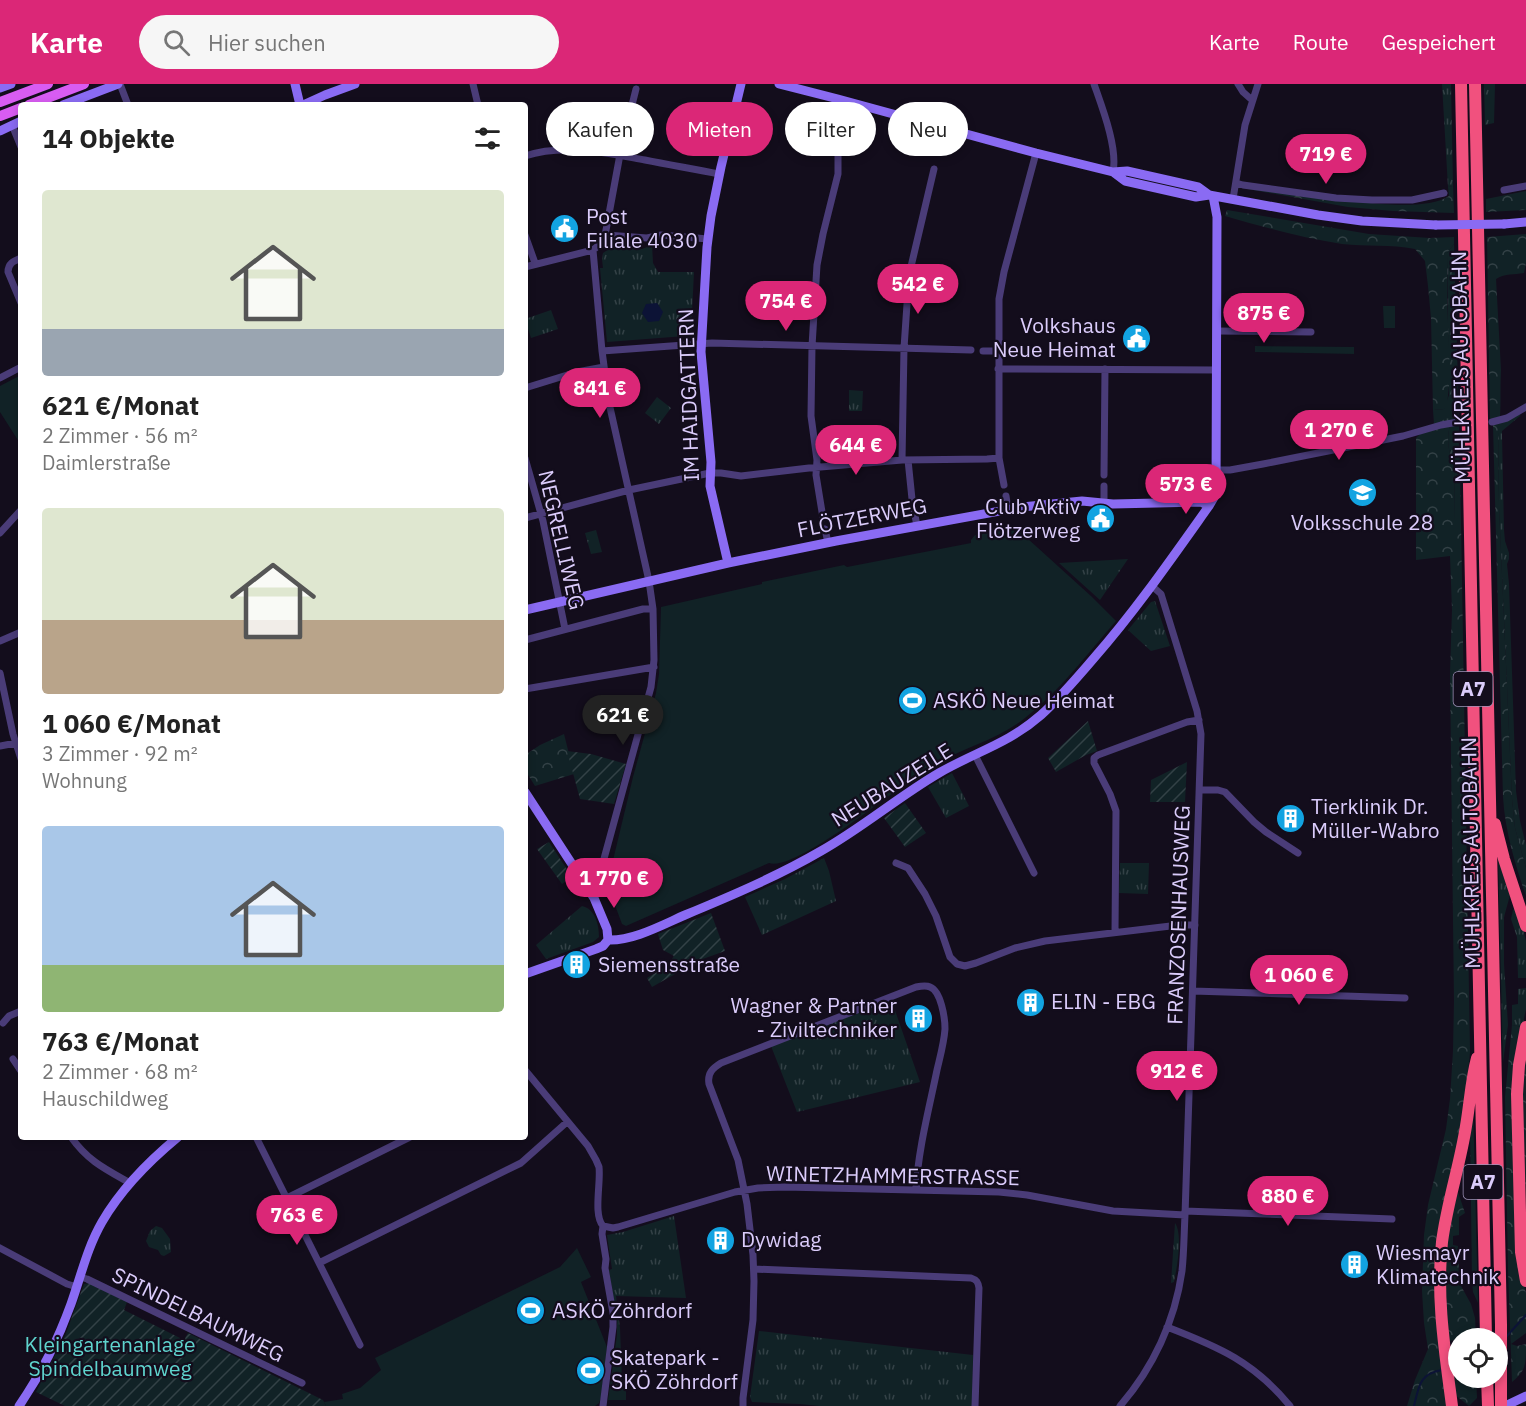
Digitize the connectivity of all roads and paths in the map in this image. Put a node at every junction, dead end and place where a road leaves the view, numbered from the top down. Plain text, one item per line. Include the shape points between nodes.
1 (11, 84) edge
2 (48, 84) edge
3 (84, 84) edge
4 (119, 84) edge
5 (295, 84) edge
6 (355, 84) edge
7 (473, 84) edge
8 (741, 84) edge
9 (779, 84) edge
10 (1094, 84) edge
11 (1238, 84) edge
12 (1257, 84) edge
13 (1461, 84) edge
14 (1475, 84) edge
15 (0, 88) edge
16 (636, 89) dead end
17 (1252, 100) junction
18 (0, 102) edge
19 (37, 102) edge
20 (71, 102) edge
21 (127, 102) edge
22 (301, 102) edge
23 (309, 102) edge
24 (477, 102) edge
25 (633, 102) edge
26 (18, 109) edge
27 (0, 116) edge
28 (16, 123) edge
29 (0, 130) edge
30 (546, 151) edge
31 (1036, 153) junction
32 (528, 155) edge
33 (620, 156) edge
34 (625, 156) edge
35 (838, 156) edge
36 (934, 169) dead end
37 (1113, 172) junction
38 (719, 174) junction
39 (1236, 183) junction
40 (1526, 186) edge
41 (1504, 190) dead end
42 (1444, 193) dead end
43 (1211, 195) junction
44 (1233, 199) junction
45 (1526, 222) edge
46 (606, 235) junction
47 (708, 239) junction
48 (528, 243) edge
49 (593, 250) junction
50 (18, 260) edge
51 (536, 264) junction
52 (528, 266) edge
53 (18, 296) edge
54 (1217, 331) junction
55 (1311, 332) dead end
56 (702, 344) junction
57 (812, 345) junction
58 (904, 348) junction
59 (971, 350) dead end
60 (602, 351) junction
61 (983, 351) dead end
62 (998, 351) junction
63 (604, 368) junction
64 (18, 369) edge
65 (998, 369) junction
66 (1105, 369) junction
67 (1217, 370) junction
68 (0, 378) edge
69 (528, 387) edge
70 (1526, 407) edge
71 (1458, 422) dead end
72 (1492, 422) dead end
73 (999, 458) junction
74 (905, 460) junction
75 (817, 467) junction
76 (528, 468) edge
77 (1217, 470) junction
78 (710, 473) junction
79 (1104, 475) dead end
80 (1004, 485) dead end
81 (1104, 486) dead end
82 (628, 490) junction
83 (1006, 496) dead end
84 (912, 499) dead end
85 (1104, 503) junction
86 (1209, 506) junction
87 (914, 510) dead end
88 (1008, 510) junction
89 (18, 513) edge
90 (541, 514) junction
91 (528, 517) edge
92 (823, 518) dead end
93 (916, 526) junction
94 (825, 529) dead end
95 (0, 533) edge
96 (828, 543) junction
97 (728, 563) junction
98 (649, 581) junction
99 (1152, 586) junction
100 (559, 602) junction
101 (528, 609) edge
102 (653, 609) junction
103 (565, 629) junction
104 (18, 633) edge
105 (528, 639) edge
106 (0, 641) edge
107 (654, 667) junction
108 (0, 673) edge
109 (528, 688) edge
110 (1199, 720) junction
111 (18, 742) edge
112 (0, 746) edge
113 (975, 755) junction
114 (1200, 790) junction
115 (528, 797) edge
116 (1490, 808) junction
117 (1298, 853) dead end
118 (896, 863) dead end
119 (1034, 873) dead end
120 (587, 886) junction
121 (1196, 925) junction
122 (1526, 926) edge
123 (1115, 932) junction
124 (608, 940) junction
125 (528, 973) edge
126 (1193, 991) junction
127 (1405, 998) dead end
128 (18, 1012) edge
129 (3, 1023) dead end
130 (1526, 1027) edge
131 (1480, 1045) junction
132 (13, 1059) dead end
133 (18, 1066) edge
134 (528, 1079) edge
135 (567, 1122) junction
136 (73, 1140) edge
137 (175, 1140) edge
138 (258, 1140) edge
139 (404, 1140) edge
140 (130, 1183) junction
141 (916, 1190) junction
142 (744, 1191) junction
143 (287, 1198) junction
144 (1185, 1213) junction
145 (1392, 1219) dead end
146 (603, 1226) junction
147 (0, 1248) edge
148 (319, 1263) junction
149 (754, 1269) junction
150 (80, 1277) junction
151 (1526, 1281) edge
152 (76, 1287) junction
153 (1167, 1327) junction
154 (1486, 1328) edge
155 (360, 1345) dead end
156 (302, 1383) dead end
157 (1487, 1388) edge
158 (1526, 1396) edge
159 (1502, 1402) edge
160 (1488, 1405) edge
161 (19, 1406) edge
162 (603, 1406) edge
163 (743, 1406) edge
164 (975, 1406) edge
165 (1120, 1406) edge
166 (1290, 1406) edge
167 (1452, 1406) edge

1 - 15 street
2 - 18 main road
3 - 19 main road
4 - 20 street
4 - 21 street
5 - 22 street
6 - 23 street
7 - 24 street
8 - 38 street, IM HAIDGATTERN
9 - 31 street
10 - 37 street via 1114,156
11 - 17 street
12 - 17 street
13 - 131 highway, MÜHLKREIS AUTOBAHN / A7
14 - 116 highway, MÜHLKREIS AUTOBAHN / A7
16 - 25 street
17 - 39 street
26 - 27 main road
28 - 29 street
30 - 32 street
31 - 37 street
31 - 62 street via 1002,280
33 - 46 street
34 - 38 street
35 - 57 street via 838,174 817,265
36 - 58 street via 909,275
37 - 43 street via 1127,171 1198,187
38 - 47 street, IM HAIDGATTERN
39 - 42 street via 1372,200 1412,200
39 - 44 street
40 - 41 street
43 - 44 street
43 - 54 street via 1217,217
44 - 45 street, bridge via 1362,221 1436,225
46 - 47 street
46 - 49 street
47 - 56 street, IM HAIDGATTERN
48 - 51 street
49 - 51 street
49 - 60 street
50 - 53 street via 11,263 8,272
51 - 52 street
54 - 55 street
54 - 67 street
56 - 57 street
56 - 60 street
56 - 78 street, IM HAIDGATTERN
57 - 58 street
57 - 75 street via 811,416
58 - 59 street
58 - 74 street
60 - 63 street
61 - 62 street
62 - 65 street
63 - 69 street
63 - 82 street
64 - 68 street
65 - 66 street
65 - 73 street
66 - 67 street
66 - 79 street
67 - 77 street
70 - 72 street
71 - 77 street via 1263,464
73 - 74 street
73 - 80 street
74 - 75 street
74 - 84 street
75 - 78 street via 741,476
75 - 92 street
76 - 90 street, NEGRELLIWEG
77 - 86 street, NEUBAUZEILE via 1216,494
78 - 82 street
78 - 97 street, IM HAIDGATTERN
81 - 85 street
82 - 90 street
82 - 98 street
83 - 88 street
85 - 86 street, FLÖTZERWEG via 1201,502
85 - 88 street, FLÖTZERWEG via 1082,501
86 - 99 street, NEUBAUZEILE
87 - 93 street
88 - 93 street, FLÖTZERWEG
89 - 95 street
90 - 91 street
90 - 100 street, NEGRELLIWEG
93 - 96 street, FLÖTZERWEG
94 - 96 street
96 - 97 street, FLÖTZERWEG
97 - 98 street, FLÖTZERWEG
98 - 100 street, FLÖTZERWEG
98 - 102 street
99 - 110 street, FRANZOSENHAUSWEG via 1161,594
99 - 113 street, NEUBAUZEILE via 1079,676 1043,713 1012,737
100 - 101 street, FLÖTZERWEG
100 - 103 street, NEGRELLIWEG
102 - 103 street
102 - 107 street
103 - 105 street
104 - 106 street
107 - 109 street
107 - 120 street via 649,700 602,866
108 - 111 street
110 - 114 street, FRANZOSENHAUSWEG
110 - 123 street via 1094,758 1116,811
111 - 112 street
113 - 119 street
113 - 124 street, NEUBAUZEILE via 940,772 822,851 675,920 624,940
114 - 117 street, FRANZOSENHAUSWEG via 1225,792 1254,822
114 - 121 street, FRANZOSENHAUSWEG
115 - 120 street
116 - 122 highway
116 - 159 highway, MÜHLKREIS AUTOBAHN / A7
118 - 123 street via 908,868 925,894 950,957 957,964 976,963 1029,944
120 - 124 street via 609,934
121 - 123 street
121 - 126 street, FRANZOSENHAUSWEG
124 - 125 street, NEUBAUZEILE via 596,950
126 - 127 street
126 - 144 street, FRANZOSENHAUSWEG
128 - 129 street
130 - 151 highway via 1519,1065 1517,1117 1521,1252
131 - 154 highway, MÜHLKREIS AUTOBAHN / A7
131 - 167 highway via 1442,1242 1440,1293
132 - 133 street
134 - 135 street
135 - 146 street via 597,1160 598,1215
135 - 148 street via 521,1163
136 - 140 street via 90,1159
137 - 140 street
138 - 143 street
139 - 143 street
140 - 150 street via 102,1221
141 - 142 street, WINETZHAMMERSTRASSE via 785,1187
141 - 142 street via 945,1030 938,996 932,987 922,986 711,1070 709,1084 735,1152
141 - 144 street, WINETZHAMMERSTRASSE via 999,1192 1113,1211
142 - 146 street, WINETZHAMMERSTRASSE via 618,1227
142 - 149 street
143 - 148 street
144 - 145 street, WINETZHAMMERSTRASSE
144 - 153 street, FRANZOSENHAUSWEG via 1182,1270
146 - 162 street via 614,1327
147 - 152 street
148 - 155 street
149 - 163 street via 753,1320
149 - 164 street via 975,1279 979,1288
150 - 152 street
150 - 156 street, SPINDELBAUMWEG
152 - 161 street via 56,1342
153 - 165 street, FRANZOSENHAUSWEG via 1154,1359
153 - 166 street via 1242,1361
157 - 160 highway
158 - 159 street

